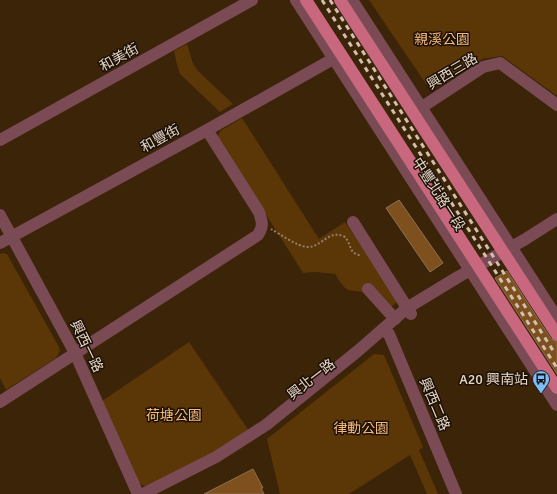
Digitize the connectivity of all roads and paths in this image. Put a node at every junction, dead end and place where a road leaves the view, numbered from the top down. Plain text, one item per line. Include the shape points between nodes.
1 (252, 0) edge
2 (296, 0) edge
3 (306, 0) edge
4 (340, 0) edge
5 (352, 0) edge
6 (333, 59) junction
7 (557, 105) edge
8 (422, 106) junction
9 (207, 130) junction
10 (0, 140) edge
11 (0, 215) edge
12 (557, 218) edge
13 (353, 222) dead end
14 (262, 226) junction
15 (557, 228) edge
16 (4, 237) edge
17 (510, 253) junction
18 (367, 258) dead end
19 (476, 271) junction
20 (368, 289) dead end
21 (409, 311) junction
22 (557, 318) edge
23 (395, 319) junction
24 (384, 335) junction
25 (557, 335) edge
26 (72, 354) junction
27 (557, 388) edge
28 (0, 402) edge
29 (557, 405) edge
30 (130, 494) edge
31 (138, 494) edge
32 (143, 494) edge
33 (159, 494) edge
34 (447, 494) edge
35 (456, 494) edge

1 - 10 street, 和美街
2 - 6 street, 中豐北路一段
3 - 19 main road, 中豐北路一段
4 - 17 main road, 中豐北路一段
5 - 8 street, 中豐北路一段
6 - 9 street, 和豐街
6 - 19 street, 中豐北路一段
7 - 8 street, 興西三路 via 500,63 483,67
8 - 17 street, 中豐北路一段
9 - 14 street via 259,212
9 - 16 street, 和豐街
11 - 16 street, 興西一路
12 - 17 street
13 - 21 street
14 - 18 path via 307,247 333,235 344,236 353,252
14 - 26 street via 258,235
15 - 17 street
16 - 26 street, 興西一路
17 - 19 street, 興北一路
17 - 22 street, 中豐北路一段
17 - 25 main road, 中豐北路一段
19 - 21 street, 興北一路
19 - 27 main road, 中豐北路一段
19 - 29 street, 中豐北路一段
20 - 23 street
21 - 23 street
21 - 24 street, 興北一路
23 - 24 street
24 - 32 street via 359,350 266,426 216,457
24 - 33 street, 興北一路 via 366,355 264,436 221,463
24 - 34 street
24 - 35 street, 興西二路
26 - 28 street
26 - 30 street
26 - 31 street, 興西一路

